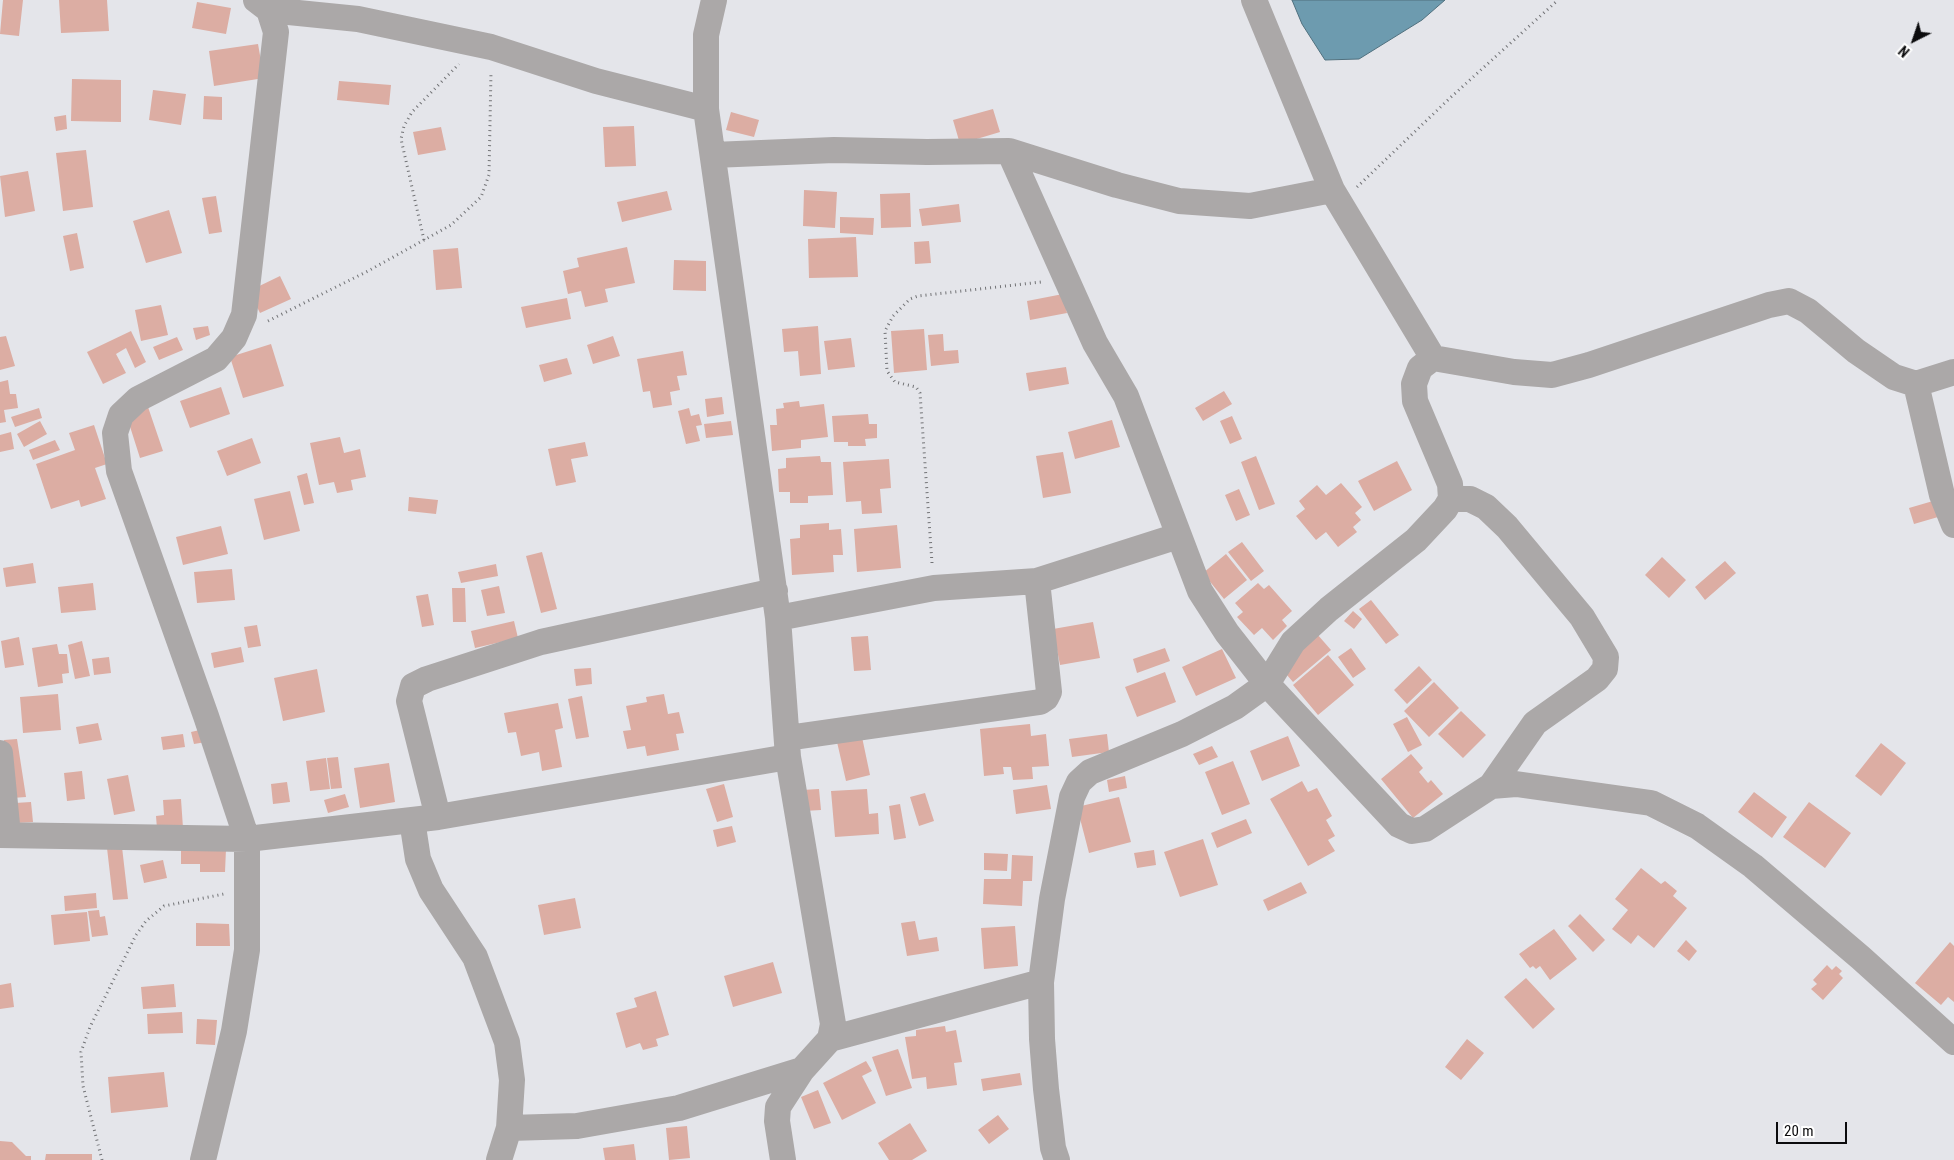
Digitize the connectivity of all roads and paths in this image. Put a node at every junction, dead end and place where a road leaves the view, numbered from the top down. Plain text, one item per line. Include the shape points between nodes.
1 (714, 0) edge
2 (1254, 0) edge
3 (1558, 0) edge
4 (263, 5) edge
5 (485, 46) junction
6 (706, 109) junction
7 (1009, 151) junction
8 (713, 155) junction
9 (1338, 199) junction
10 (424, 240) junction
11 (1065, 279) junction
12 (234, 338) junction
13 (1433, 358) junction
14 (1954, 372) edge
15 (1916, 384) junction
16 (1451, 499) junction
17 (1954, 525) edge
18 (1178, 536) junction
19 (1037, 581) junction
20 (934, 588) junction
21 (774, 591) junction
22 (778, 618) junction
23 (1268, 684) junction
24 (788, 748) junction
25 (0, 753) edge
26 (1491, 786) junction
27 (425, 819) junction
28 (4, 835) edge
29 (247, 839) junction
30 (247, 891) junction
31 (1041, 982) junction
32 (830, 1039) junction
33 (1954, 1042) edge
34 (802, 1070) junction
35 (509, 1128) junction
36 (102, 1160) edge
37 (203, 1160) edge
38 (499, 1160) edge
39 (783, 1160) edge
40 (1057, 1160) edge

1 - 6 street via 706,35
2 - 9 street
3 - 9 path via 1357,187
4 - 5 street via 358,19
4 - 12 street via 276,32 244,315
5 - 6 street via 596,81
5 - 10 path via 489,175 481,197 451,225
5 - 10 path via 412,112 404,126 401,139
6 - 8 street
7 - 8 street via 834,150
7 - 9 street via 1179,201 1250,206
7 - 11 street
8 - 21 street
9 - 13 street
10 - 12 path
11 - 18 street via 1095,343 1126,396
11 - 20 path via 918,296 910,299 893,316 885,331 887,371 895,382 916,386 920,393
12 - 29 street via 216,359 126,407 116,424 115,445 119,471
13 - 15 street via 1552,375 1789,301 1808,311 1856,351 1894,377
13 - 16 street via 1420,368 1414,384 1415,401 1450,484
14 - 15 street
15 - 17 street via 1942,495
16 - 23 street via 1416,540 1328,609 1293,642
16 - 26 street via 1470,499 1486,507 1507,527 1582,617 1606,657 1605,669 1597,679 1535,723
18 - 19 street
18 - 23 street via 1200,591 1227,633
19 - 20 street
19 - 24 street via 1049,692 1046,698 1040,702
20 - 22 street
21 - 22 street
21 - 27 street via 541,642 413,686 409,701
22 - 24 street
23 - 26 street via 1399,825 1412,831 1425,829
23 - 31 street via 1235,707 1182,734 1090,772 1078,782 1072,797 1052,899
24 - 27 street
24 - 32 street via 832,1024
25 - 28 street
26 - 33 street via 1516,784 1651,803 1697,826 1753,866
27 - 29 street
27 - 35 street via 418,859 431,890 475,957 507,1042 512,1080
28 - 29 street
29 - 30 street
30 - 36 path via 164,906 146,921 136,935 81,1052 83,1086
30 - 37 street via 246,950 234,1031
31 - 32 street
31 - 40 street via 1046,1089
32 - 34 street
34 - 35 street via 679,1108 577,1126
34 - 39 street via 778,1107
35 - 38 street

